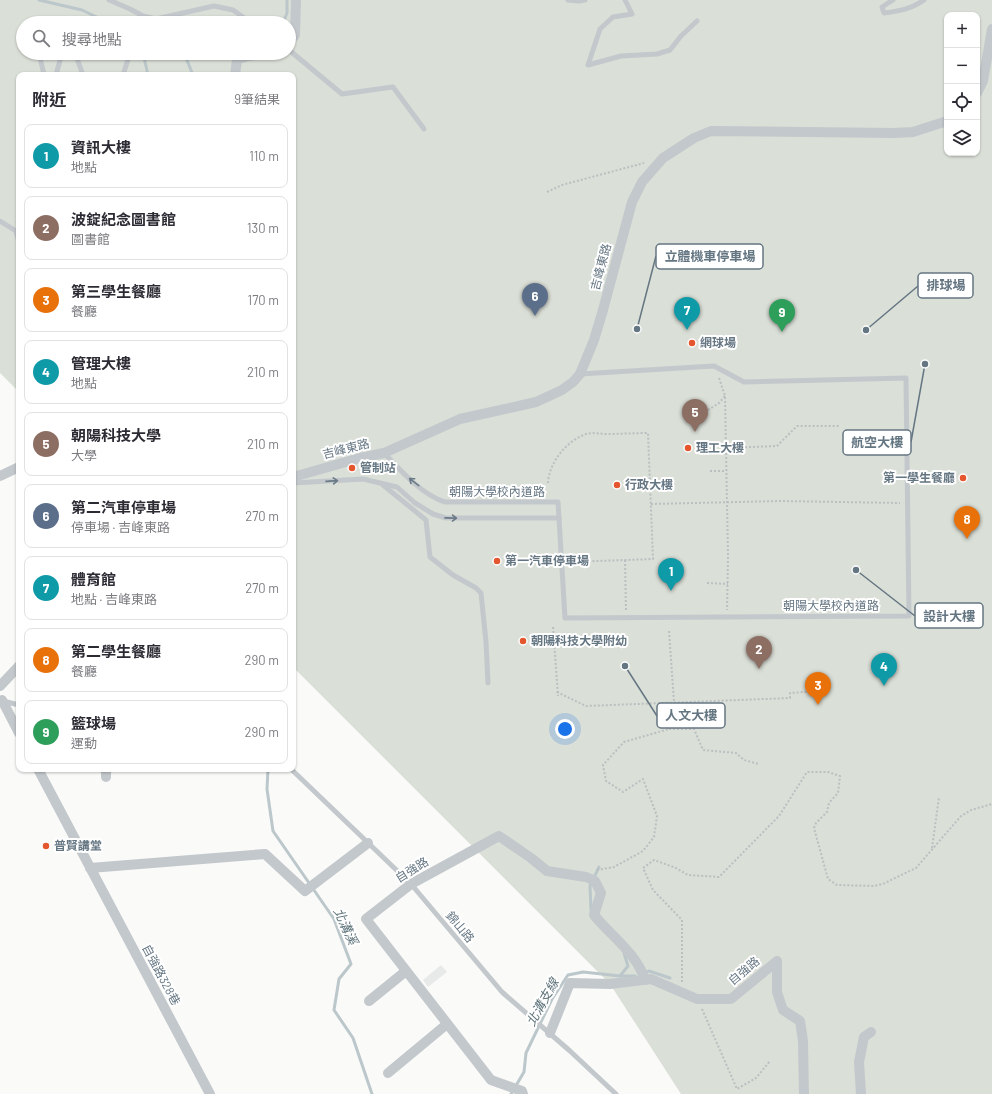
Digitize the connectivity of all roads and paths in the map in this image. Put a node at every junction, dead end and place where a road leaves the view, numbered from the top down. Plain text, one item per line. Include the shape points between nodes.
1 (109, 0) edge
2 (296, 0) edge
3 (568, 0) edge
4 (585, 0) edge
5 (625, 0) edge
6 (893, 0) edge
7 (924, 0) edge
8 (180, 13) junction
9 (143, 16) edge
10 (168, 16) edge
11 (176, 16) edge
12 (242, 16) edge
13 (296, 16) edge
14 (697, 21) dead end
15 (992, 29) edge
16 (296, 56) edge
17 (41, 60) edge
18 (60, 60) edge
19 (78, 60) edge
20 (128, 60) edge
21 (237, 60) edge
22 (43, 72) edge
23 (57, 72) edge
24 (82, 72) edge
25 (124, 72) edge
26 (235, 72) edge
27 (980, 87) edge
28 (944, 122) edge
29 (424, 129) dead end
30 (663, 158) junction
31 (547, 192) dead end
32 (0, 221) edge
33 (16, 231) edge
34 (714, 366) junction
35 (580, 374) junction
36 (725, 396) junction
37 (708, 410) dead end
38 (839, 426) dead end
39 (726, 448) junction
40 (384, 453) junction
41 (16, 469) edge
42 (710, 471) dead end
43 (726, 471) junction
44 (0, 476) edge
45 (296, 476) edge
46 (365, 479) junction
47 (296, 483) edge
48 (548, 483) dead end
49 (908, 503) junction
50 (651, 504) junction
51 (560, 518) junction
52 (625, 560) junction
53 (562, 562) junction
54 (707, 583) dead end
55 (728, 584) junction
56 (727, 617) junction
57 (626, 618) junction
58 (553, 627) dead end
59 (669, 631) dead end
60 (16, 669) edge
61 (488, 683) dead end
62 (0, 686) edge
63 (818, 691) dead end
64 (558, 692) junction
65 (558, 696) dead end
66 (1, 700) edge
67 (674, 702) junction
68 (16, 704) edge
69 (668, 716) dead end
70 (16, 728) edge
71 (669, 729) junction
72 (759, 764) dead end
73 (40, 772) edge
74 (294, 772) edge
75 (939, 797) dead end
76 (992, 804) edge
77 (368, 843) junction
78 (932, 849) junction
79 (90, 868) junction
80 (593, 871) dead end
81 (411, 884) junction
82 (406, 971) junction
83 (646, 980) junction
84 (682, 992) junction
85 (697, 999) junction
86 (370, 1001) dead end
87 (447, 1024) junction
88 (871, 1032) dead end
89 (550, 1033) junction
90 (770, 1061) dead end
91 (388, 1073) dead end
92 (210, 1094) edge
93 (523, 1094) edge
94 (616, 1094) edge
95 (804, 1094) edge
96 (861, 1094) edge

1 - 9 lane
2 - 13 street
3 - 4 lane
5 - 14 lane via 632,14 613,17 600,29 588,65 621,56 657,54 670,50
6 - 7 lane via 882,7 884,13 905,11
8 - 10 lane
8 - 11 lane
8 - 12 lane via 214,6 233,10
15 - 27 street
16 - 29 lane via 342,94 393,87
17 - 22 lane
18 - 23 lane
19 - 24 lane
20 - 25 lane
21 - 26 street
28 - 30 street, 吉峰東路 via 913,132 894,133 711,131 694,138
30 - 31 path via 562,185
30 - 35 street, 吉峰東路 via 642,182 632,202 594,340
32 - 33 lane
34 - 35 lane
34 - 36 path
34 - 49 lane, 朝陽大學校內道路 via 744,382 906,378
35 - 40 street, 吉峰東路 via 562,390 536,402 504,412 460,419
36 - 37 path
36 - 39 path
38 - 39 path via 796,426 776,446
39 - 43 path
40 - 45 street, 吉峰東路
51 -> 40 lane, 朝陽大學校內道路 via 558,502 436,500 402,474
41 - 44 street
42 - 43 path
43 - 55 path
47 -> 46 lane
46 -> 51 lane via 397,487 433,514 446,518
46 - 61 lane via 384,486 426,520 430,557 452,575 481,593
48 - 50 path via 548,476 558,457 568,446 586,434 648,433
49 - 50 path via 780,501
49 - 56 lane, 朝陽大學校內道路 via 909,616
50 - 52 path via 653,559
51 - 53 lane, 朝陽大學校內道路
52 - 53 path
52 - 57 path
53 - 57 lane, 朝陽大學校內道路 via 565,618
54 - 55 path
55 - 56 path
56 - 57 lane, 朝陽大學校內道路
58 - 64 path
59 - 67 path
60 - 62 street
63 - 67 path via 790,693 790,698
64 - 65 path
64 - 67 path via 586,706
66 - 68 lane
66 - 70 street
69 - 71 path
71 - 72 path via 694,729 703,750 736,753 744,760
71 - 80 path via 624,742 603,765 606,781 623,792 643,779 657,816 654,837 643,851 614,867
73 - 79 street, 自強路328巷
74 - 77 lane, 錦山路
75 - 78 path
76 - 78 path via 961,816
77 - 79 street via 305,891 265,854
77 - 81 lane, 錦山路
78 - 84 path via 916,868 883,884 837,885 828,879 814,828 827,812 828,803 838,793 840,776 828,772 807,772 779,816 718,877 688,875 654,860 643,868 653,890 682,920
79 - 92 street, 自強路328巷
81 - 82 street, 自強路 via 366,919
81 - 83 street, 自強路 via 499,836 547,871 586,877 595,881 601,893 594,915 643,971
81 - 89 lane, 錦山路 via 502,992
82 - 86 street
82 - 87 street, 自強路
83 - 84 street, 自強路 via 651,979
83 - 89 street, 自強路 via 610,984 570,983
84 - 85 street, 自強路
85 - 90 path via 737,1089 756,1078
85 - 95 street, 自強路 via 730,999 777,961 777,992 783,1010 800,1021
87 - 91 street
87 - 93 street, 自強路 via 491,1080 522,1091
88 - 96 street via 864,1037 859,1062
89 - 94 lane, 錦山路

